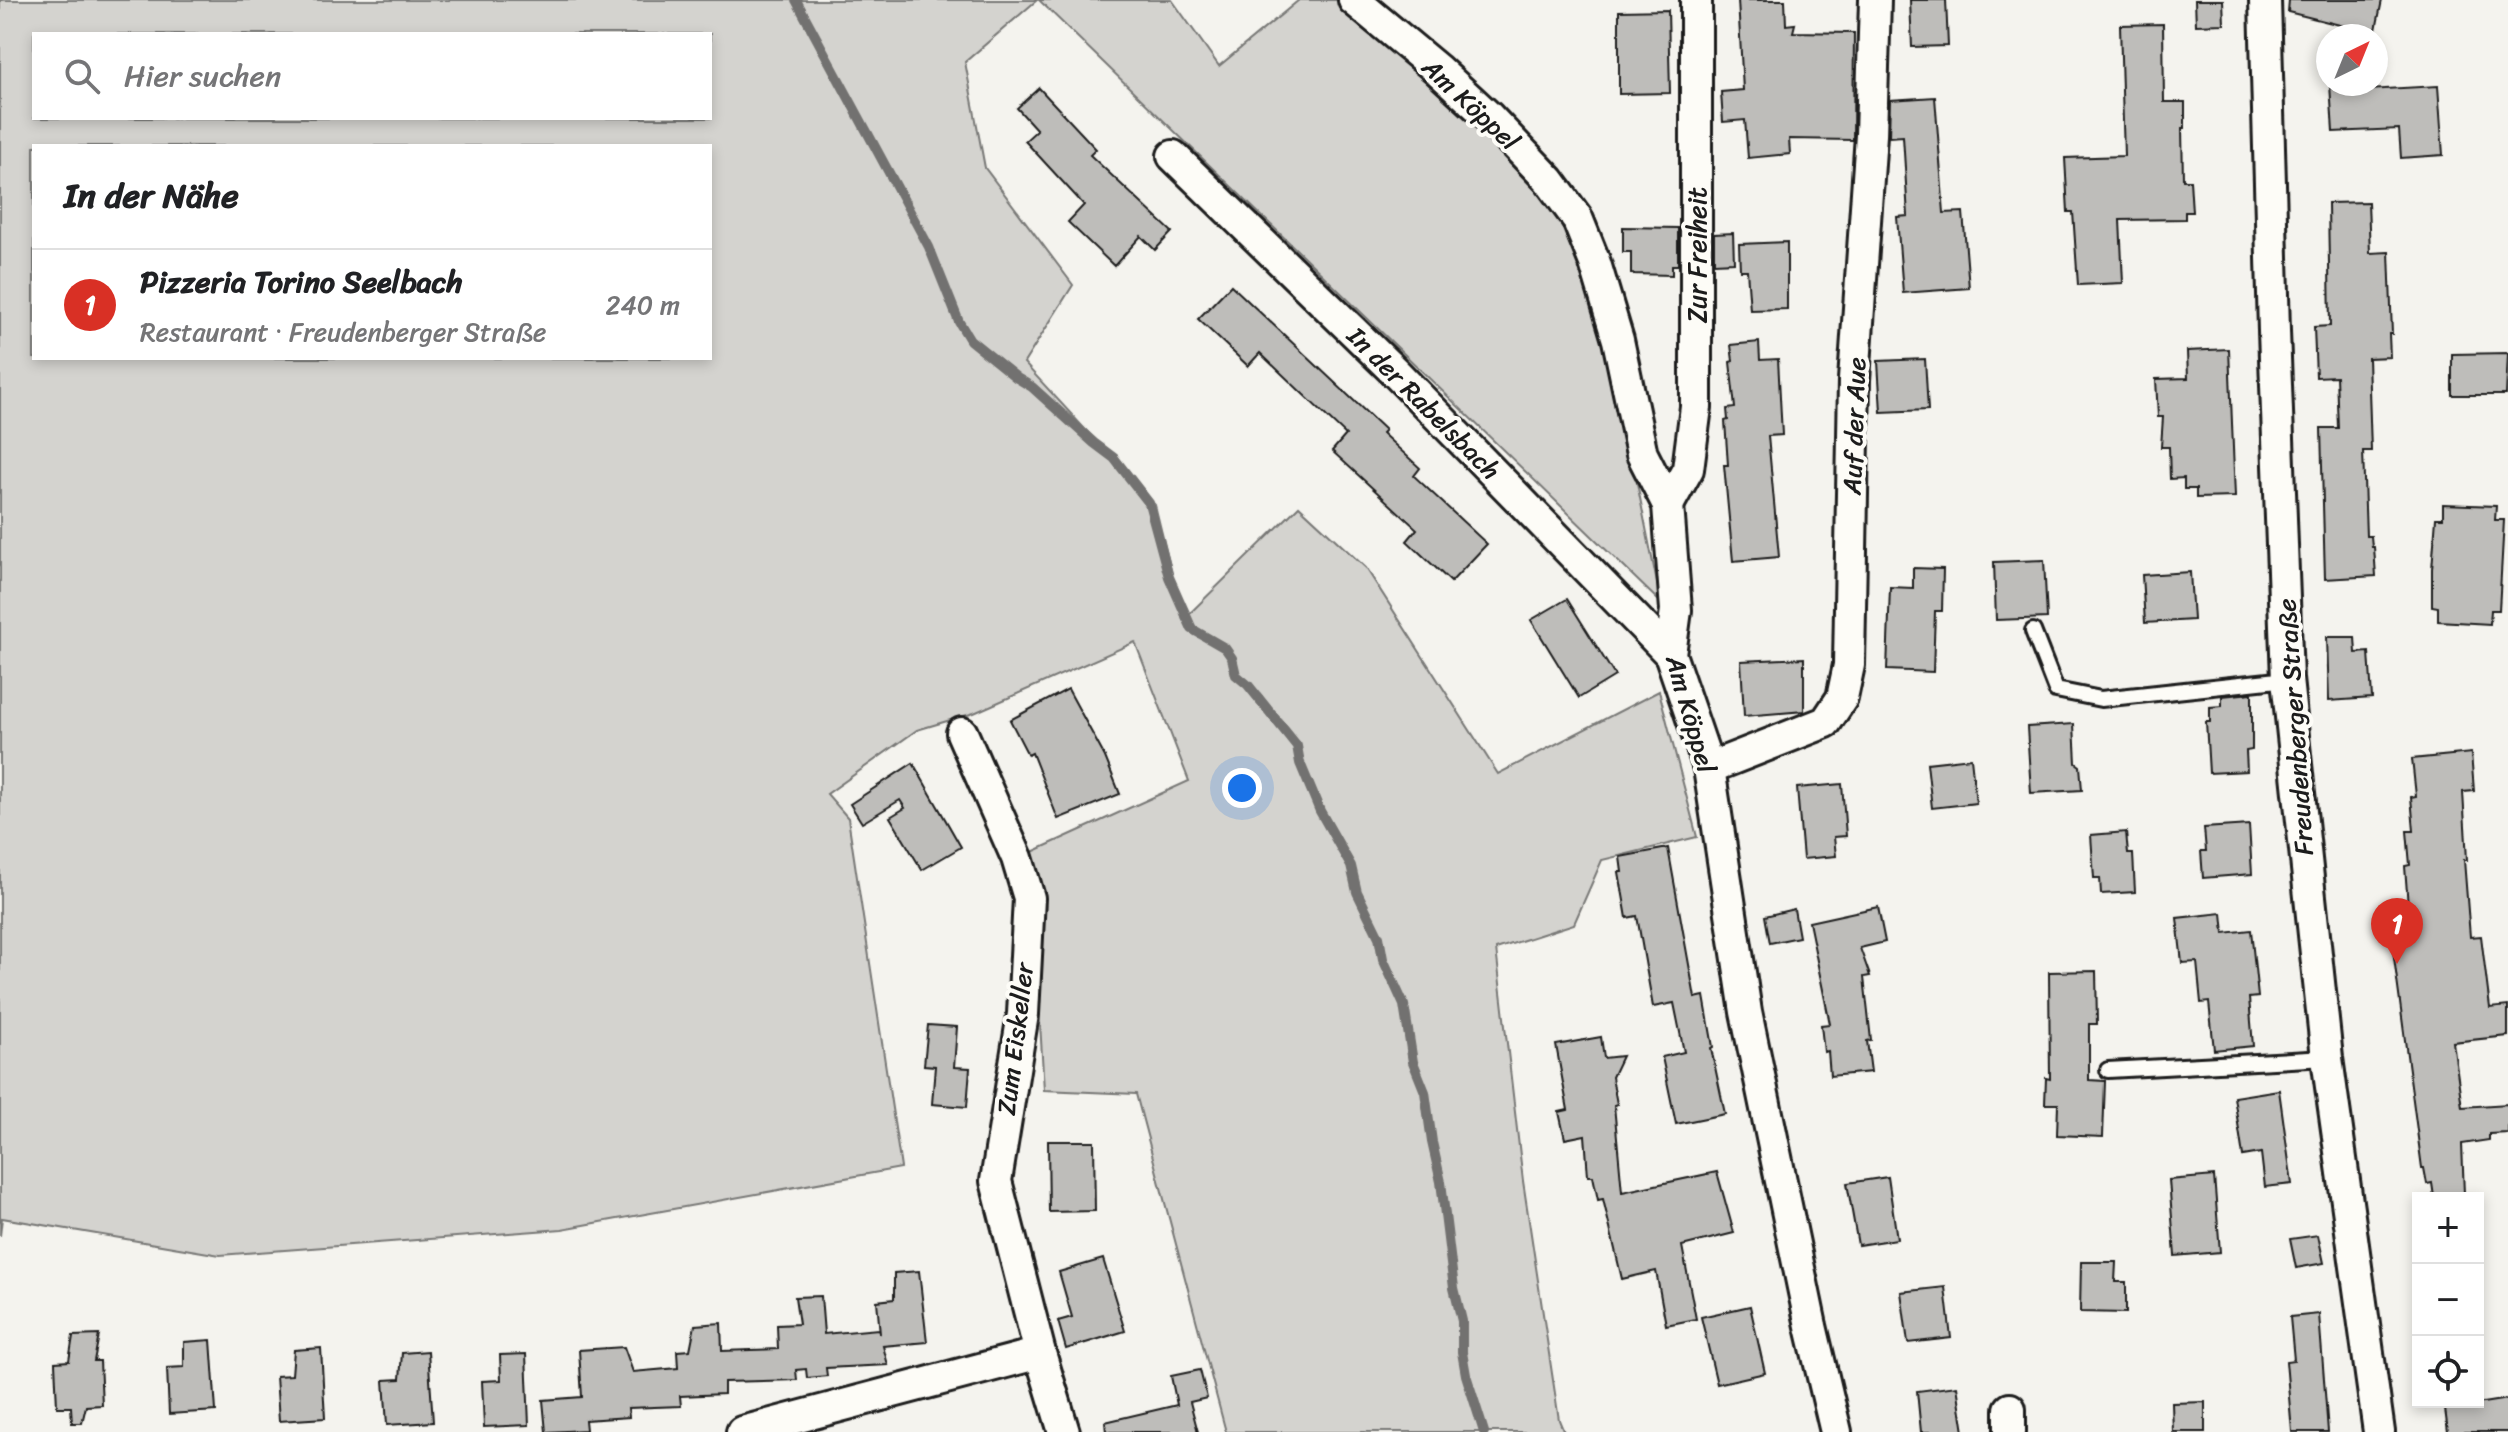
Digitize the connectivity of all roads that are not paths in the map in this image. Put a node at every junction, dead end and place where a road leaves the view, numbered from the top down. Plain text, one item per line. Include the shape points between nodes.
1 (1354, 0) edge
2 (1696, 0) edge
3 (1875, 0) edge
4 (2269, 6) edge
5 (1173, 156) dead end
6 (1668, 505) junction
7 (2033, 631) dead end
8 (1670, 654) junction
9 (2287, 679) junction
10 (962, 733) dead end
11 (1709, 768) junction
12 (2327, 1058) junction
13 (2108, 1070) dead end
14 (1040, 1353) junction
15 (742, 1432) edge
16 (1064, 1432) edge
17 (1836, 1432) edge
18 (2379, 1432) edge

1 - 6 street, Am Köppel via 1488,116 1577,218 1618,340 1642,454
2 - 6 street, Zur Freiheit via 1696,407 1688,469
3 - 11 street, Auf der Aue via 1854,380 1849,665 1842,698 1826,722
4 - 9 street, Freudenberger Straße
5 - 8 street, In der Rabelsbach via 1393,370
6 - 8 street, Am Köppel via 1676,610
7 - 9 lane via 2056,690 2101,699
8 - 11 street, Am Köppel
9 - 12 street, Freudenberger Straße
10 - 14 street, Zum Eiskeller via 1029,898 1023,1014 996,1181
11 - 17 street, Am Köppel via 1746,1012
12 - 13 lane
12 - 18 street, Freudenberger Straße
14 - 15 street
14 - 16 street, Zum Eiskeller

